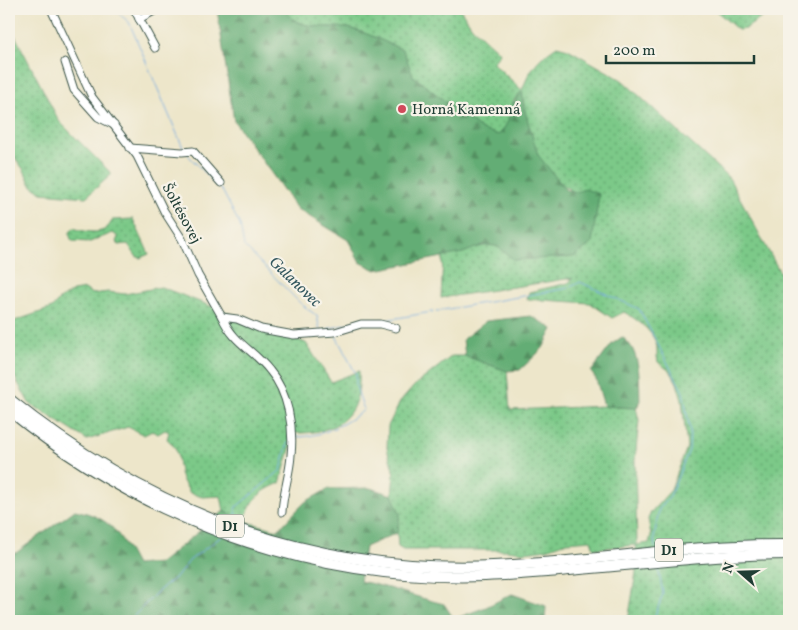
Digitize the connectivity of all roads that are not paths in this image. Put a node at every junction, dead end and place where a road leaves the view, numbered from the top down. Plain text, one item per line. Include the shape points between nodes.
1 (51, 9) edge
2 (134, 9) edge
3 (158, 9) edge
4 (139, 19) junction
5 (155, 48) dead end
6 (65, 62) dead end
7 (114, 125) junction
8 (130, 148) junction
9 (221, 183) dead end
10 (222, 317) junction
11 (396, 328) dead end
12 (9, 399) edge
13 (9, 410) edge
14 (112, 478) junction
15 (282, 512) dead end
16 (789, 545) edge
17 (759, 550) junction
18 (789, 554) edge

1 - 7 street, Šoltésovej via 92,97
2 - 4 street
3 - 4 street
4 - 5 street
6 - 7 street, Šoltésovej via 74,90 98,117
7 - 8 street, Šoltésovej
8 - 9 street via 193,151
8 - 10 street, Šoltésovej
10 - 11 street via 294,335 335,332 361,324
10 - 15 street via 232,336 270,370 283,391 288,407 291,455
12 - 14 highway, D1
13 - 14 highway, D1 via 56,447
14 - 17 highway, D1 via 171,513 209,529 285,553 404,574 457,576 581,564 671,550
16 - 17 highway, D1
17 - 18 highway, D1

